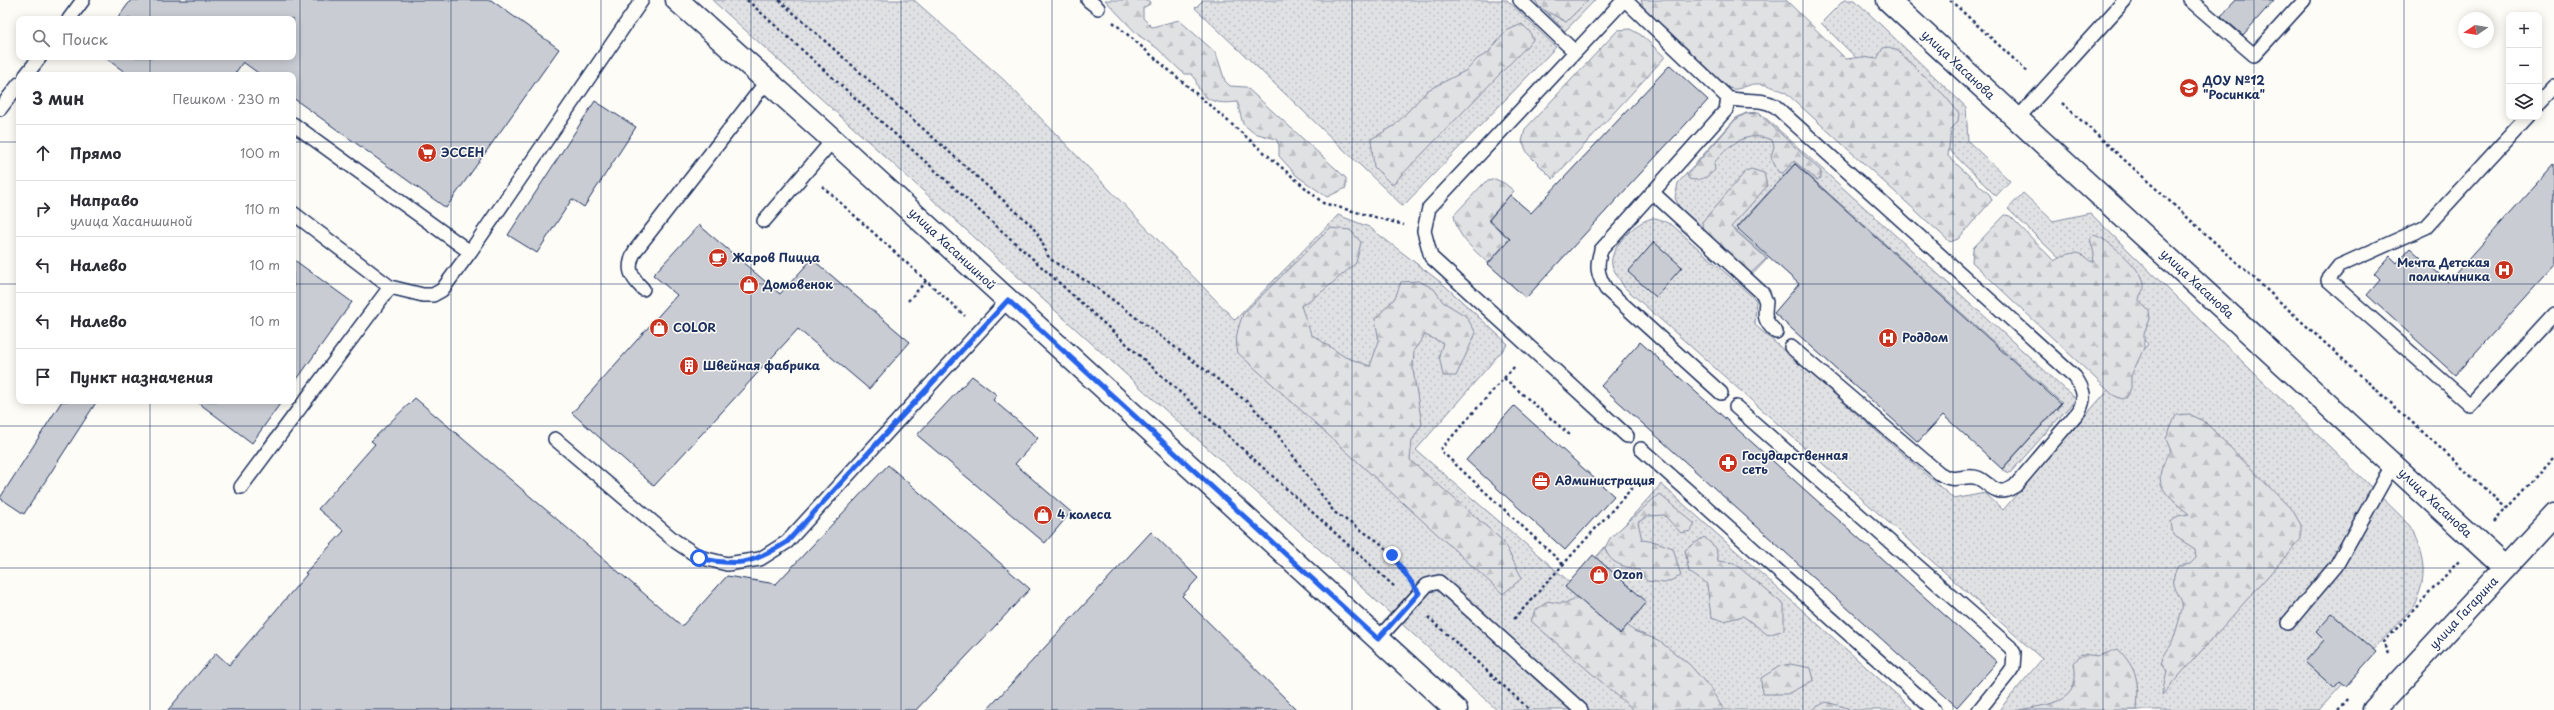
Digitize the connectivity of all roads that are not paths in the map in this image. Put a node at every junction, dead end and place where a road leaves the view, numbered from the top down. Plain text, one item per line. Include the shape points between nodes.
1 (83, 0) edge
2 (642, 0) edge
3 (677, 0) edge
4 (1520, 0) edge
5 (1625, 0) edge
6 (1888, 0) edge
7 (2125, 0) edge
8 (2190, 0) edge
9 (2304, 0) edge
10 (71, 16) edge
11 (1575, 52) junction
12 (38, 60) edge
13 (28, 72) edge
14 (767, 81) junction
15 (2554, 87) edge
16 (16, 88) edge
17 (1728, 98) junction
18 (2542, 100) edge
19 (0, 109) edge
20 (2017, 119) junction
21 (2524, 120) edge
22 (296, 126) edge
23 (833, 140) junction
24 (1652, 192) junction
25 (296, 215) edge
26 (764, 220) dead end
27 (470, 252) junction
28 (390, 287) junction
29 (643, 289) dead end
30 (1008, 300) junction
31 (2554, 314) edge
32 (1776, 332) dead end
33 (1791, 346) dead end
34 (1721, 393) dead end
35 (1736, 408) dead end
36 (1627, 436) dead end
37 (555, 439) dead end
38 (1641, 449) dead end
39 (2393, 464) junction
40 (241, 487) dead end
41 (2554, 515) edge
42 (2506, 568) junction
43 (2288, 623) dead end
44 (1378, 639) junction
45 (1456, 710) edge
46 (1581, 710) edge
47 (1934, 710) edge
48 (1979, 710) edge
49 (2374, 710) edge

1 - 10 lane
2 - 27 lane
3 - 14 street, улица Хасаншиной
4 - 11 lane
5 - 11 lane
5 - 17 lane
6 - 20 street, улица Хасанова
7 - 20 lane
8 - 9 lane via 2254,55
11 - 36 lane via 1429,208 1424,220 1424,231 1431,257
12 - 13 lane
14 - 23 street, улица Хасаншиной
14 - 29 lane via 635,251 629,270 633,279
15 - 18 lane
16 - 19 lane
17 - 24 lane via 1726,110
17 - 33 lane via 1740,101 1764,100 1775,106 2075,377 2085,393 2084,402 2015,486 2008,490 1997,490 1977,478 1947,479
20 - 39 street, улица Хасанова
21 - 31 lane via 2426,227 2339,266 2328,280 2470,405
22 - 27 lane
23 - 26 lane
23 - 30 street, улица Хасаншиной
24 - 32 lane via 1763,294 1766,302 1765,319
24 - 34 lane via 1601,250 1596,266 1599,277 1606,289
25 - 28 lane
27 - 28 lane via 449,284 433,295
28 - 40 lane
30 - 37 lane via 787,542 760,559 727,564 699,558 675,541
30 - 44 street, улица Хасаншиной
35 - 48 lane via 2010,647 2014,653 2013,667
38 - 47 lane
39 - 42 street, улица Хасанова
39 - 43 lane via 2336,566
41 - 42 street, улица Гагарина
42 - 49 street, улица Гагарина
44 - 45 street, улица Хасаншиной
44 - 46 lane via 1427,585 1439,582

